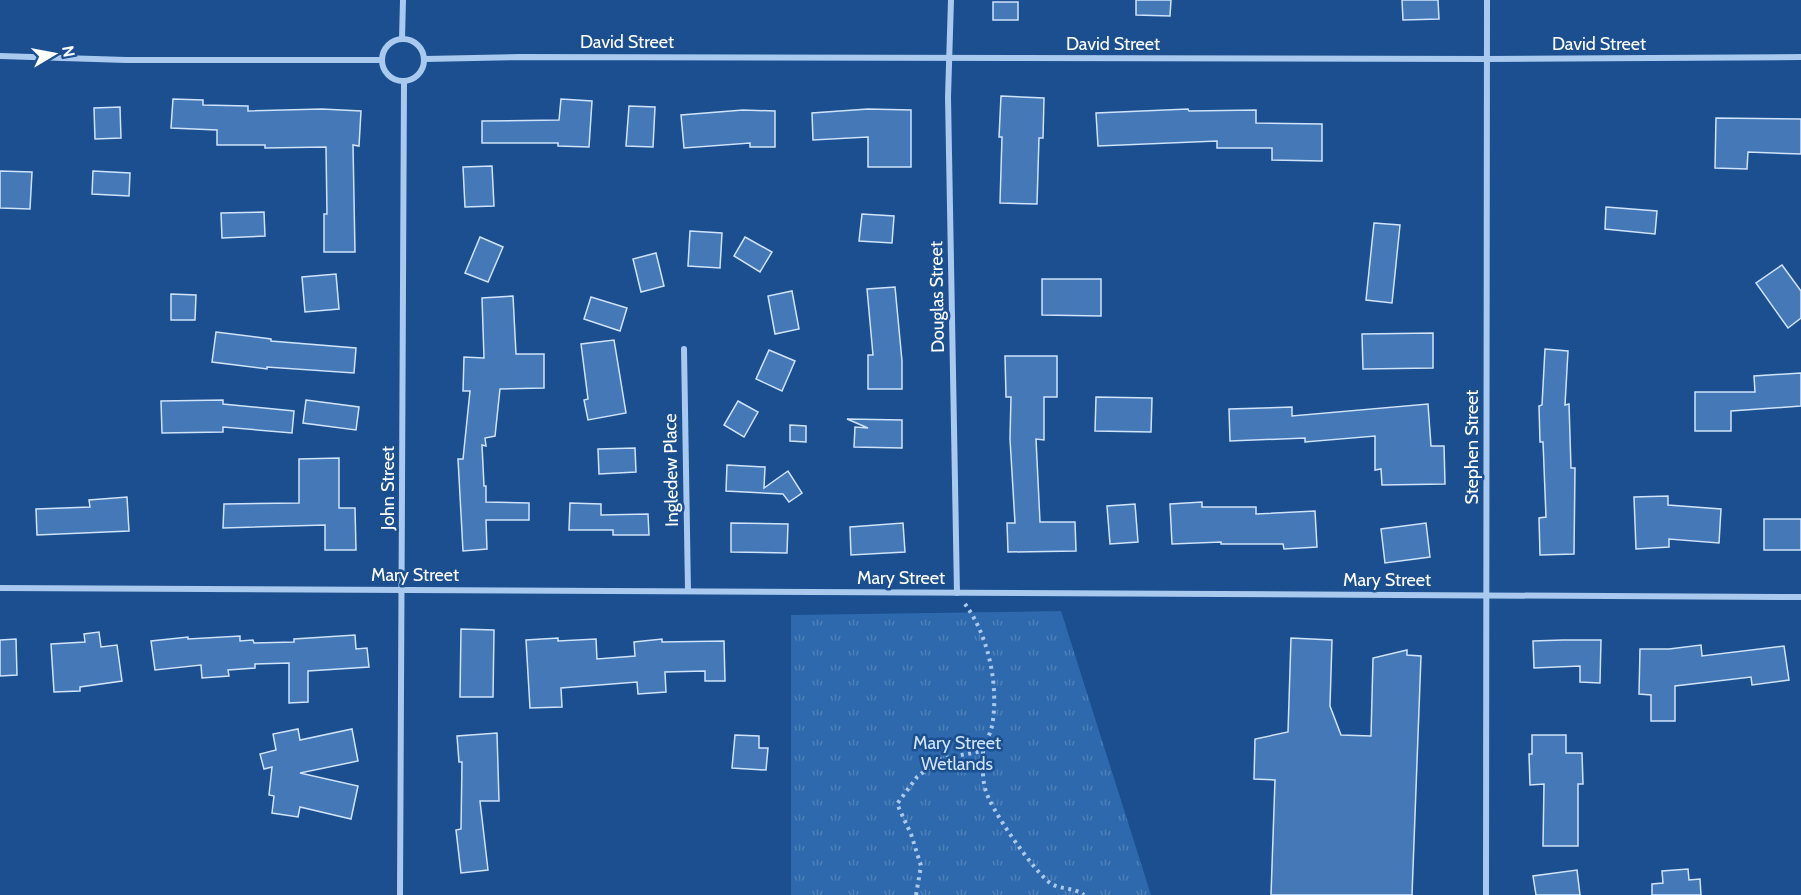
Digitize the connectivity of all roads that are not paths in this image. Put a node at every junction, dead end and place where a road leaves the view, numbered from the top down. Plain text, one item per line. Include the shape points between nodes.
1 (402, 0) edge
2 (951, 0) edge
3 (1487, 0) edge
4 (402, 39) junction
5 (0, 56) edge
6 (1801, 57) edge
7 (949, 58) junction
8 (425, 59) junction
9 (382, 60) junction
10 (1487, 60) junction
11 (404, 82) junction
12 (684, 348) dead end
13 (0, 588) edge
14 (402, 590) junction
15 (688, 591) junction
16 (957, 593) junction
17 (1487, 596) junction
18 (1801, 597) edge
19 (400, 895) edge
20 (1486, 895) edge

1 - 4 street
2 - 7 street, Douglas Street
3 - 10 street, Stephen Street
4 - 8 street via 420,46
4 - 9 street via 388,45
5 - 9 street
6 - 10 street, David Street
7 - 8 street, David Street
7 - 10 street, David Street
7 - 16 street, Douglas Street
8 - 11 street via 422,72
9 - 11 street via 386,73
10 - 17 street, Stephen Street
11 - 14 street, John Street
12 - 15 street, Ingledew Place
13 - 14 street, Mary Street
14 - 15 street, Mary Street
14 - 19 street, John Street
15 - 16 street, Mary Street
16 - 17 street, Mary Street
17 - 18 street, Mary Street
17 - 20 street, Stephen Street

